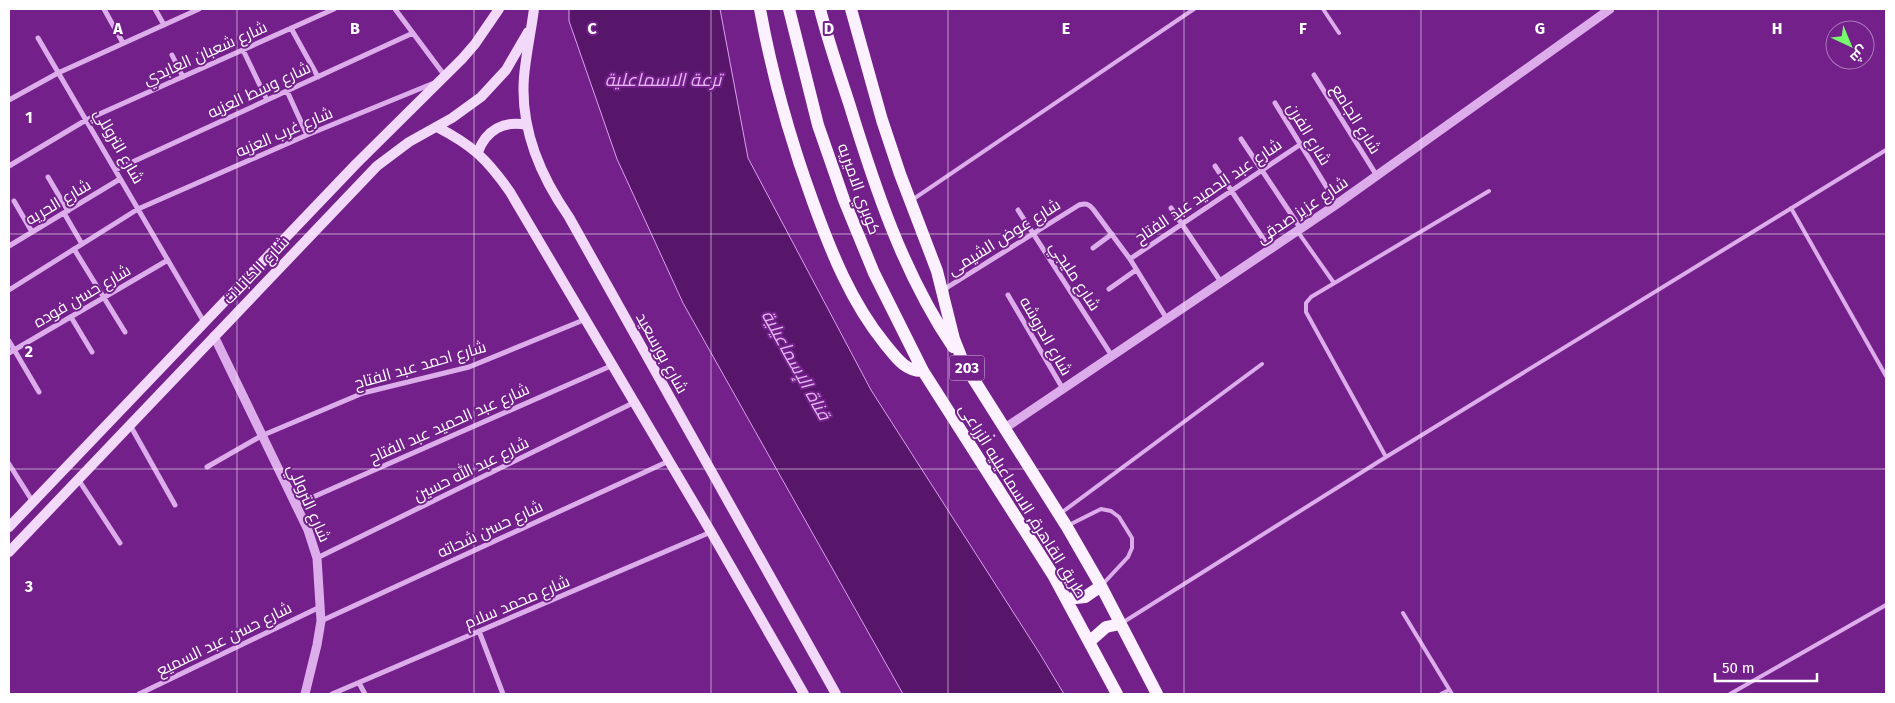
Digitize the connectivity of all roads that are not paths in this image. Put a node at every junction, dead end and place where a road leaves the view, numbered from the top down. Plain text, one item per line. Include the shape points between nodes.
1 (104, 9) edge
2 (155, 9) edge
3 (199, 9) edge
4 (334, 9) edge
5 (395, 9) edge
6 (499, 9) edge
7 (534, 9) edge
8 (760, 9) edge
9 (788, 9) edge
10 (851, 9) edge
11 (1194, 9) edge
12 (1322, 9) edge
13 (1610, 9) edge
14 (821, 12) edge
15 (532, 23) junction
16 (164, 25) junction
17 (291, 28) junction
18 (413, 32) junction
19 (1339, 33) dead end
20 (38, 38) dead end
21 (123, 43) junction
22 (243, 50) junction
23 (172, 55) dead end
24 (58, 73) junction
25 (1314, 75) dead end
26 (183, 77) junction
27 (318, 77) junction
28 (443, 78) junction
29 (287, 91) junction
30 (9, 100) edge
31 (267, 100) junction
32 (1275, 102) dead end
33 (86, 120) junction
34 (527, 125) junction
35 (436, 127) junction
36 (308, 135) junction
37 (1241, 139) dead end
38 (1301, 144) junction
39 (1886, 150) edge
40 (478, 152) junction
41 (9, 166) edge
42 (1215, 166) dead end
43 (115, 170) junction
44 (1262, 170) junction
45 (1377, 176) junction
46 (48, 177) dead end
47 (120, 179) junction
48 (1232, 191) junction
49 (1489, 191) dead end
50 (14, 201) dead end
51 (910, 201) junction
52 (1337, 204) junction
53 (1171, 208) dead end
54 (1791, 208) junction
55 (138, 209) junction
56 (1018, 210) dead end
57 (66, 212) junction
58 (1182, 224) junction
59 (1299, 230) junction
60 (32, 232) junction
61 (1033, 234) junction
62 (1112, 234) junction
63 (82, 244) junction
64 (9, 246) edge
65 (1093, 248) dead end
66 (74, 249) junction
67 (1271, 250) junction
68 (168, 260) junction
69 (1130, 260) junction
70 (1136, 270) junction
71 (1221, 282) junction
72 (1334, 283) junction
73 (1109, 289) dead end
74 (9, 290) edge
75 (942, 290) junction
76 (1008, 295) dead end
77 (104, 298) junction
78 (71, 317) junction
79 (586, 319) junction
80 (1167, 319) junction
81 (204, 322) junction
82 (125, 332) dead end
83 (214, 336) junction
84 (9, 341) edge
85 (11, 352) edge
86 (92, 352) dead end
87 (1112, 356) junction
88 (964, 364) junction
89 (1262, 364) dead end
90 (613, 365) junction
91 (923, 371) junction
92 (1886, 376) edge
93 (1063, 389) junction
94 (39, 392) dead end
95 (635, 402) junction
96 (130, 425) junction
97 (1005, 428) junction
98 (262, 436) junction
99 (1386, 457) junction
100 (670, 461) junction
101 (9, 464) edge
102 (207, 467) dead end
103 (78, 480) junction
104 (33, 502) junction
105 (175, 505) dead end
106 (295, 505) junction
107 (1060, 515) junction
108 (1067, 526) junction
109 (9, 527) edge
110 (712, 532) junction
111 (120, 543) dead end
112 (9, 552) edge
113 (317, 558) junction
114 (1101, 586) junction
115 (1066, 599) junction
116 (1886, 605) edge
117 (320, 607) junction
118 (1403, 613) dead end
119 (321, 621) junction
120 (1120, 624) junction
121 (479, 631) junction
122 (1088, 642) junction
123 (359, 682) junction
124 (1449, 690) junction
125 (140, 694) edge
126 (304, 694) edge
127 (332, 694) edge
128 (365, 694) edge
129 (503, 694) edge
130 (804, 694) edge
131 (836, 694) edge
132 (1117, 694) edge
133 (1157, 694) edge
134 (1442, 694) edge
135 (1452, 694) edge
136 (1730, 694) edge

1 - 21 street
2 - 16 street
3 - 16 street
4 - 17 street, شارع شعبان العابدي
5 - 18 street
6 - 28 main road, شارع الكابلات via 475,44
7 - 15 main road, شارع بورسعيد
8 - 91 main road via 793,144 845,282 873,329 890,350 908,368
9 - 91 main road, كوبري الاميريه via 818,125 844,200 874,273
10 - 51 main road, طريق القاهرة, الاسماعيليه الزراعى / 203 via 882,120
11 - 51 lane
12 - 19 lane
13 - 45 street, شارع عزيز صدقى
14 - 88 main road, كوبري الاميريه via 883,210 923,298
15 - 34 main road, شارع بورسعيد via 524,78
15 - 35 main road, شارع الكابلات via 516,55 494,84 467,109
16 - 21 street
17 - 22 street, شارع شعبان العابدي
17 - 27 street
18 - 27 street, شارع وسط العزبه
18 - 28 street
20 - 24 street, شارع التروللي
21 - 24 street
22 - 26 street, شارع شعبان العابدي
22 - 31 street
23 - 26 street
24 - 30 street
24 - 33 street, شارع التروللي
25 - 45 street, شارع الجامع
26 - 33 street, شارع شعبان العابدي
27 - 29 street, شارع وسط العزبه
28 - 36 street, شارع غرب العزبه
28 - 81 main road, شارع الكابلات
29 - 31 street, شارع وسط العزبه
29 - 36 street
31 - 43 street, شارع وسط العزبه
32 - 38 street, شارع الفرن
33 - 41 street, شارع شعبان العابدي
33 - 43 street, شارع التروللي
34 - 40 main road via 510,123 493,130
34 - 131 main road, شارع بورسعيد via 549,184
35 - 40 main road
35 - 83 main road, شارع الكابلات via 377,166
36 - 55 street, شارع غرب العزبه
37 - 44 street
38 - 44 street, شارع عبد الحميد عبد الفتاح
38 - 52 street, شارع الفرن
39 - 54 lane
40 - 79 main road via 510,192
42 - 48 street
43 - 47 street, شارع التروللي
44 - 48 street, شارع عبد الحميد عبد الفتاح
44 - 59 street
45 - 52 street, شارع عزيز صدقى
46 - 57 street
47 - 55 street, شارع التروللي
47 - 57 street, شارع الحريه
48 - 58 street, شارع عبد الحميد عبد الفتاح
48 - 67 street
49 - 72 lane
50 - 60 street
51 - 75 main road, طريق القاهرة, الاسماعيليه الزراعى / 203 via 938,270
52 - 59 street, شارع عزيز صدقى
53 - 58 street
54 - 92 lane
54 - 99 lane
55 - 63 street, شارع غرب العزبه
55 - 68 street, شارع التروللي
56 - 61 street, شارع مليجي
57 - 60 street, شارع الحريه
57 - 63 street
58 - 69 street, شارع عبد الحميد عبد الفتاح
58 - 71 street
59 - 67 street, شارع عزيز صدقى
59 - 72 lane
60 - 64 street, شارع الحريه
61 - 62 street, شارع عوض الشيمى via 1080,205 1090,205
61 - 75 street, شارع عوض الشيمى
61 - 87 street, شارع مليجي
62 - 65 street
62 - 69 street
63 - 66 street, شارع غرب العزبه
66 - 74 street, شارع غرب العزبه
66 - 77 street
67 - 71 street, شارع عزيز صدقى
68 - 77 street, شارع حسن فوده
68 - 81 street, شارع التروللي
69 - 70 street
70 - 73 street, شارع عبد الحميد عبد الفتاح
70 - 80 street
71 - 80 street, شارع عزيز صدقى
72 - 99 lane via 1308,300 1306,312
75 - 88 main road, طريق القاهرة, الاسماعيليه الزراعى / 203
76 - 93 street, شارع الدروشه
77 - 78 street, شارع حسن فوده
77 - 82 street
78 - 85 street, شارع حسن فوده
78 - 86 street
79 - 90 main road
79 - 98 street, شارع احمد عبد الفتاح via 468,368 363,394
80 - 87 street, شارع عزيز صدقى
81 - 104 main road, شارع الكابلات
83 - 96 main road, شارع الكابلات
83 - 98 street, شارع التروللي
84 - 85 street
85 - 94 street
87 - 93 street, شارع عزيز صدقى
88 - 97 main road, طريق القاهرة, الاسماعيليه الزراعى / 203
89 - 107 lane
90 - 95 main road
90 - 106 street, شارع عبد الحميد عبد الفتاح
91 - 115 main road, طريق القاهرة, الاسماعيليه الزراعى / 203
93 - 97 street, شارع عزيز صدقى
95 - 100 main road
95 - 113 street, شارع عبد الله حسين
96 - 103 main road, شارع الكابلات
96 - 105 street
97 - 107 main road, طريق القاهرة, الاسماعيليه الزراعى / 203
98 - 102 street, شارع احمد عبد الفتاح
98 - 106 street, شارع التروللي
99 - 120 lane
100 - 110 main road
100 - 119 street, شارع حسن شحاته
101 - 104 street
103 - 111 street
103 - 112 main road, شارع الكابلات
104 - 109 main road, شارع الكابلات
106 - 113 street, شارع التروللي
107 - 108 main road, طريق القاهرة, الاسماعيليه الزراعى / 203
108 - 114 main road, طريق القاهرة, الاسماعيليه الزراعى / 203
108 - 114 lane via 1101,510 1111,511 1119,517 1132,538 1128,557
110 - 121 street, شارع محمد سلام
110 - 130 main road
113 - 117 street, شارع التروللي
114 - 115 main road via 1085,597
114 - 120 main road, طريق القاهرة, الاسماعيليه الزراعى / 203
115 - 122 main road, طريق القاهرة, الاسماعيليه الزراعى / 203
116 - 136 lane
117 - 119 street, شارع التروللي
117 - 125 street, شارع حسن عبد السميع
118 - 124 lane
119 - 126 street, شارع التروللي
120 - 122 main road via 1106,628
120 - 133 main road, طريق القاهرة, الاسماعيليه الزراعى / 203
121 - 123 street, شارع محمد سلام
121 - 129 street
122 - 132 main road, طريق القاهرة, الاسماعيليه الزراعى / 203
123 - 127 street, شارع محمد سلام
123 - 128 street
124 - 134 lane
124 - 135 lane

